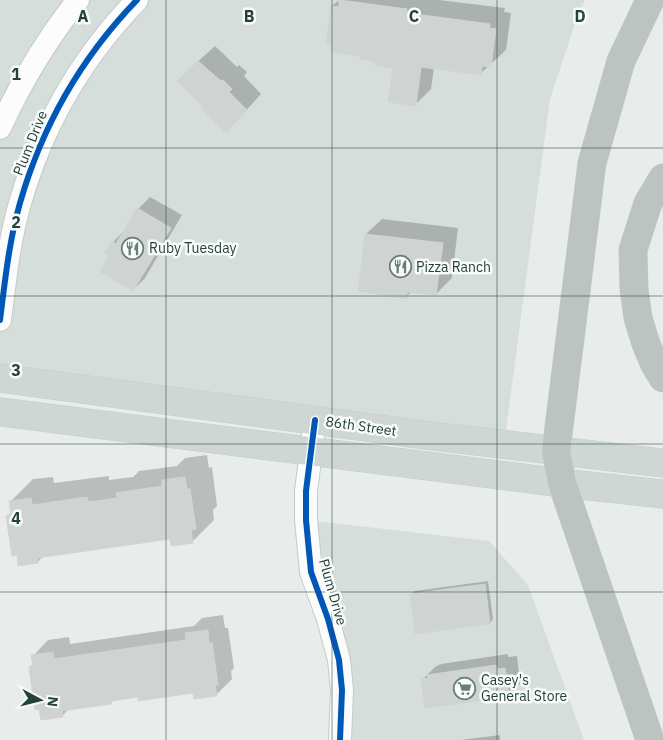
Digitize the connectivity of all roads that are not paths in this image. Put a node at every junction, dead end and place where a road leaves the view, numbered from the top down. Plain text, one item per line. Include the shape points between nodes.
1 (78, 0) edge
2 (137, 0) edge
3 (650, 0) edge
4 (0, 128) edge
5 (663, 178) edge
6 (0, 320) edge
7 (0, 378) edge
8 (663, 378) edge
9 (0, 412) edge
10 (315, 420) junction
11 (311, 451) junction
12 (556, 451) junction
13 (663, 463) edge
14 (562, 483) junction
15 (663, 494) edge
16 (340, 740) edge
17 (650, 740) edge

1 - 4 street via 33,63
2 - 6 street, Plum Drive via 93,52 70,86 34,160 10,246
3 - 12 highway via 621,61 592,163
5 - 8 highway via 648,203 633,250 638,318 646,344
7 - 10 main road, 86th Street
9 - 11 main road
10 - 11 street, Plum Drive
10 - 12 main road, 86th Street
11 - 14 main road
11 - 16 street, Plum Drive via 306,491 310,563 339,660 342,690
12 - 13 main road, 86th Street
12 - 14 highway
14 - 15 main road
14 - 17 highway

